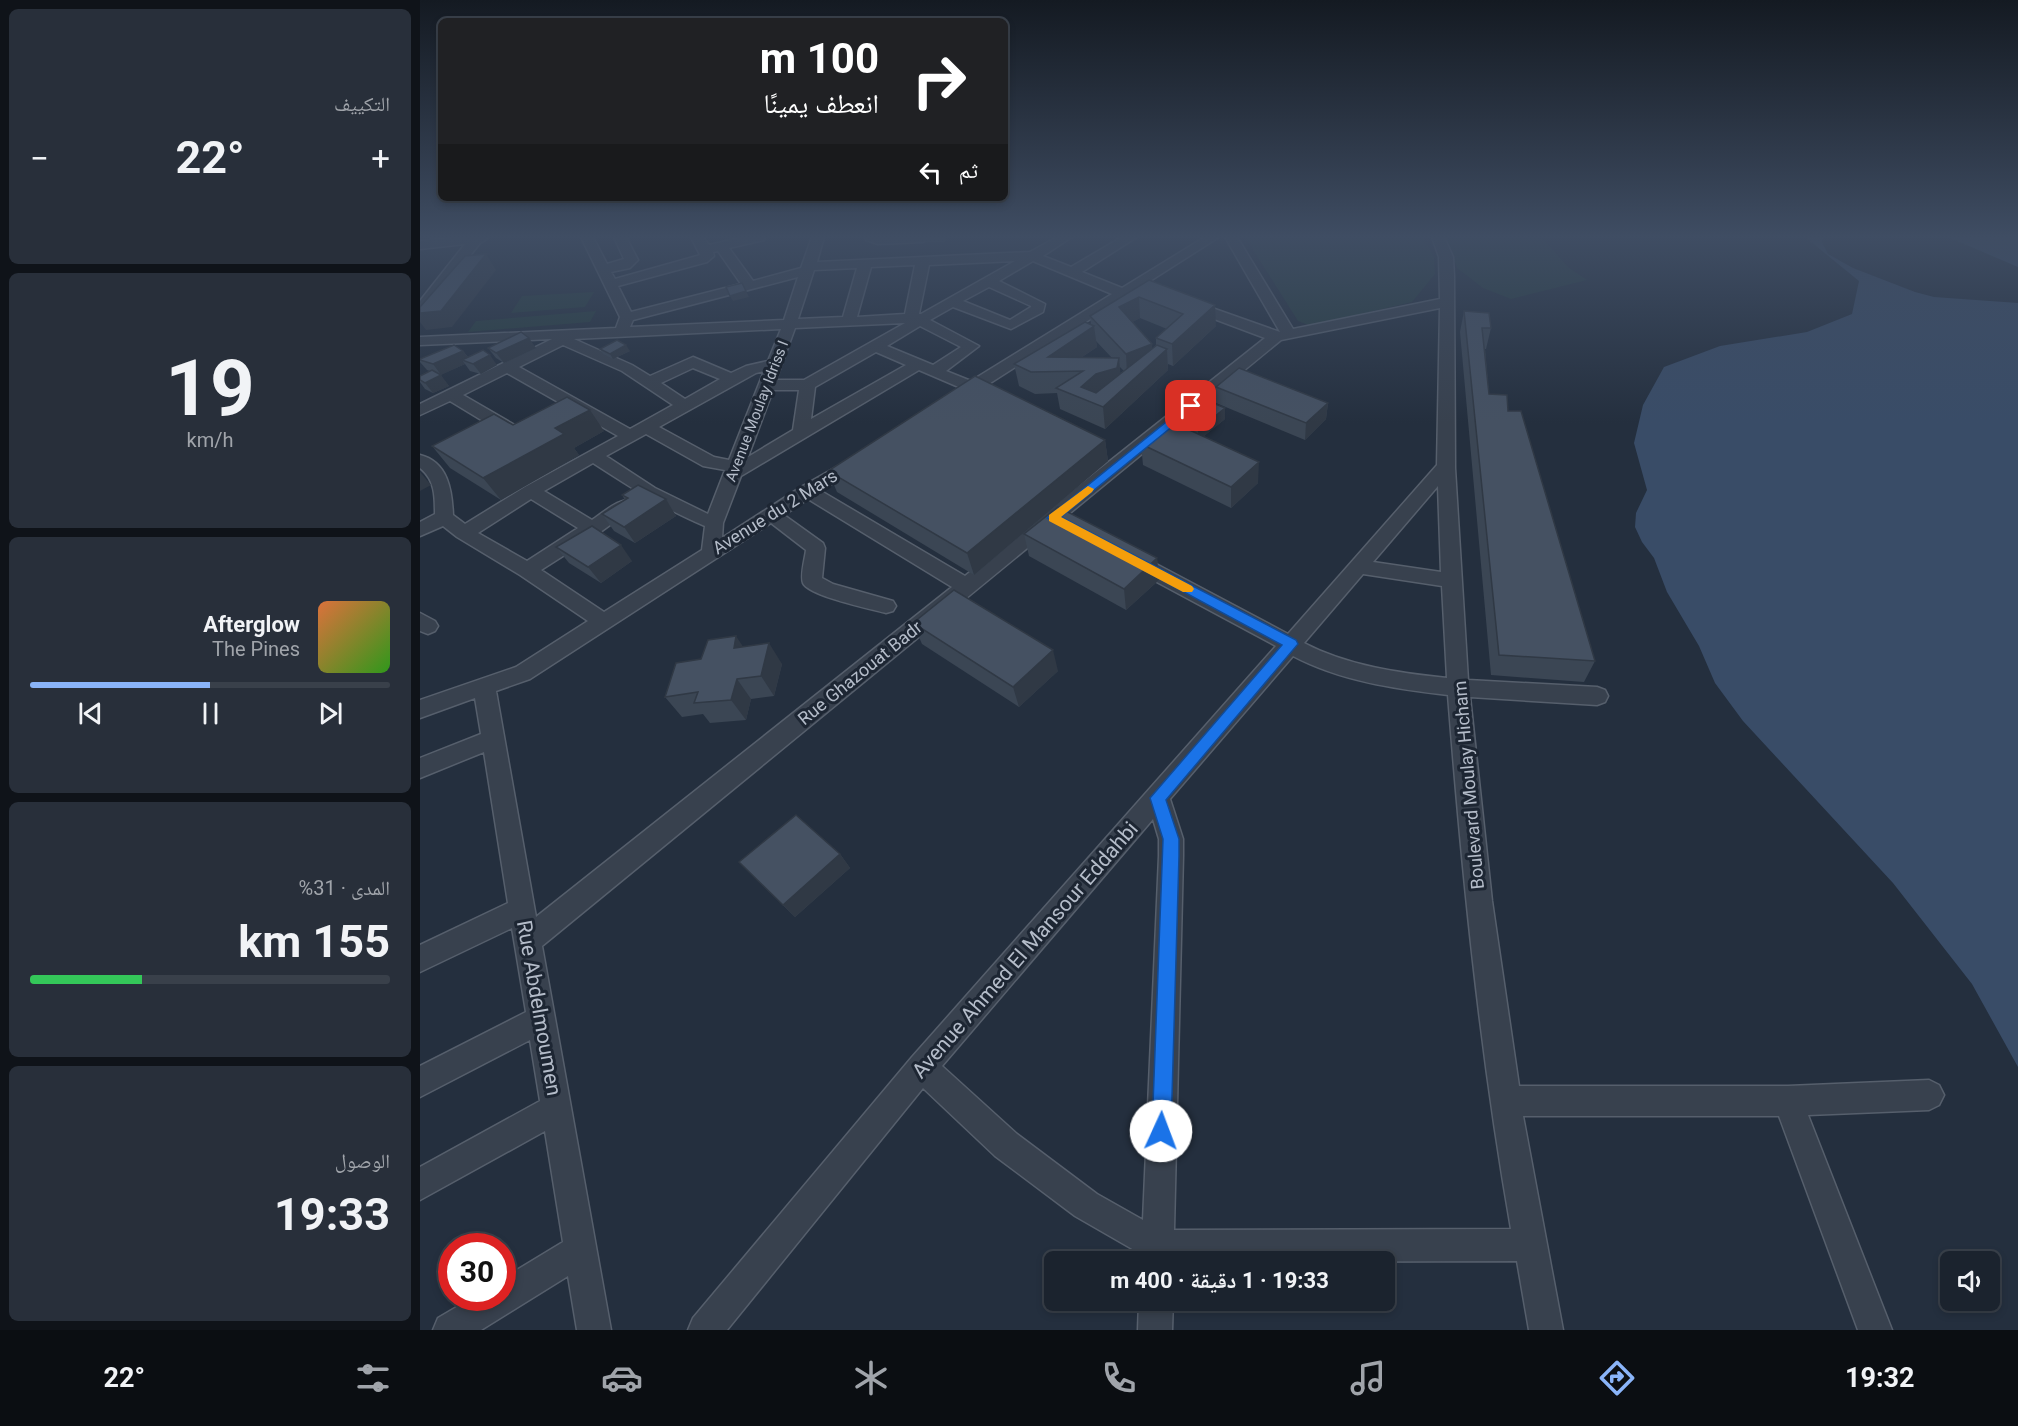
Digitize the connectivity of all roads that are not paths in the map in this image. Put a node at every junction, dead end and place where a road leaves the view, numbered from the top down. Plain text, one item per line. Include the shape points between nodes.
1 (616, 299) edge
2 (702, 299) edge
3 (797, 299) edge
4 (855, 299) edge
5 (918, 299) edge
6 (957, 299) edge
7 (1027, 299) edge
8 (1113, 299) edge
9 (1264, 299) edge
10 (1179, 301) edge
11 (952, 302) junction
12 (1447, 302) joint
13 (917, 319) junction
14 (849, 321) junction
15 (790, 323) junction
16 (625, 324) junction
17 (578, 332) junction
18 (1283, 335) junction
19 (563, 340) junction
20 (420, 341) edge
21 (875, 346) junction
22 (774, 364) junction
23 (918, 364) junction
24 (508, 366) junction
25 (935, 371) junction
26 (732, 380) junction
27 (649, 383) junction
28 (765, 385) junction
29 (807, 385) junction
30 (973, 387) junction
31 (451, 394) junction
32 (994, 398) edge
33 (685, 406) junction
34 (944, 406) edge
35 (420, 410) edge
36 (584, 410) junction
37 (566, 420) edge
38 (647, 427) junction
39 (801, 432) junction
40 (630, 436) junction
41 (492, 440) edge
42 (1102, 450) edge
43 (866, 455) edge
44 (594, 456) junction
45 (1123, 461) junction
46 (433, 465) edge
47 (1446, 466) junction
48 (735, 470) junction
49 (531, 491) junction
50 (807, 491) junction
51 (649, 492) junction
52 (771, 514) junction
53 (444, 517) junction
54 (1053, 518) junction
55 (714, 523) junction
56 (593, 529) junction
57 (1074, 529) edge
58 (420, 530) edge
59 (464, 534) junction
60 (1115, 551) edge
61 (711, 552) junction
62 (1358, 566) junction
63 (527, 570) junction
64 (1453, 581) junction
65 (968, 587) junction
66 (885, 606) dead end
67 (604, 622) junction
68 (1292, 644) junction
69 (484, 686) junction
70 (1459, 688) junction
71 (1597, 696) dead end
72 (420, 709) edge
73 (493, 740) junction
74 (420, 768) edge
75 (1158, 798) junction
76 (522, 910) junction
77 (527, 941) junction
78 (420, 959) edge
79 (540, 1020) junction
80 (922, 1067) junction
81 (420, 1082) edge
82 (1929, 1095) dead end
83 (1506, 1101) junction
84 (1788, 1101) junction
85 (555, 1109) junction
86 (420, 1184) edge
87 (1529, 1245) junction
88 (579, 1251) junction
89 (1153, 1251) edge
90 (1157, 1251) edge
91 (1281, 1251) edge
92 (1156, 1311) edge
93 (450, 1330) edge
94 (594, 1330) edge
95 (705, 1330) edge
96 (1155, 1330) edge
97 (1546, 1330) edge
98 (1875, 1330) edge

1 - 16 street
2 - 16 street
3 - 15 street, Avenue Moulay Idriss I
4 - 14 street
5 - 13 street
6 - 11 street
7 - 11 street via 1038,304 1038,309 1011,325
8 - 30 street
9 - 18 street
10 - 18 street
11 - 13 street
12 - 18 street
12 - 47 street, Boulevard Moulay Hicham
13 - 14 street
13 - 21 street
13 - 25 street via 972,346
14 - 15 street
15 - 16 street
15 - 22 street, Avenue Moulay Idriss I
16 - 17 street
17 - 19 street
17 - 20 street
18 - 45 street, Rue Ghazouat Badr
19 - 24 street
19 - 27 street via 627,368
21 - 23 street
21 - 29 street
22 - 26 street via 751,369
22 - 28 street, Avenue Moulay Idriss I
23 - 25 street
23 - 39 street
24 - 31 street
24 - 36 street
25 - 30 street
26 - 27 street via 693,362
26 - 33 street
27 - 33 street
28 - 29 street
28 - 48 street, Avenue Moulay Idriss I
29 - 39 street
30 - 32 street
30 - 34 street
31 - 35 street
31 - 41 street via 518,434
33 - 38 street
36 - 37 street
36 - 40 street
38 - 40 street
38 - 48 street via 709,462
39 - 48 street
40 - 44 street
42 - 45 street
43 - 50 street, Avenue du 2 Mars
44 - 49 street
44 - 51 street
45 - 54 street, Rue Ghazouat Badr
46 - 53 street via 441,479
47 - 62 street, Avenue Ahmed El Mansour Eddahbi
47 - 64 street, Boulevard Moulay Hicham
48 - 55 street, Avenue Moulay Idriss I
49 - 56 street
49 - 59 street
50 - 52 street, Avenue du 2 Mars
50 - 65 street
51 - 55 street
51 - 56 street
52 - 61 street, Avenue du 2 Mars
52 - 66 street via 816,548 812,581
53 - 58 street
53 - 59 street
54 - 57 street
54 - 65 street, Rue Ghazouat Badr
55 - 61 street, Avenue Moulay Idriss I
56 - 63 street
59 - 63 street
60 - 68 street
61 - 67 street, Avenue du 2 Mars
62 - 64 street
62 - 68 street, Avenue Ahmed El Mansour Eddahbi
63 - 67 street
64 - 70 street, Boulevard Moulay Hicham
65 - 77 street, Rue Ghazouat Badr
67 - 69 street, Avenue du 2 Mars via 523,673
68 - 70 street via 1326,661 1375,676
68 - 75 street, Avenue Ahmed El Mansour Eddahbi
69 - 72 street, Avenue du 2 Mars
69 - 73 street, Rue Abdelmoumen
70 - 71 street
70 - 83 street, Boulevard Moulay Hicham
73 - 74 street
73 - 76 street, Rue Abdelmoumen
75 - 80 street, Avenue Ahmed El Mansour Eddahbi
75 - 90 street via 1171,839 1171,856
76 - 77 street, Rue Abdelmoumen
76 - 78 street
77 - 79 street, Rue Abdelmoumen
79 - 81 street
79 - 85 street, Rue Abdelmoumen
80 - 89 street via 1014,1152
80 - 95 street, Avenue Ahmed El Mansour Eddahbi
82 - 84 street
83 - 84 street
83 - 87 street, Boulevard Moulay Hicham
84 - 98 street
85 - 86 street
85 - 88 street, Rue Abdelmoumen
87 - 91 street
87 - 97 street, Boulevard Moulay Hicham
88 - 93 street
88 - 94 street, Rue Abdelmoumen
92 - 96 street

